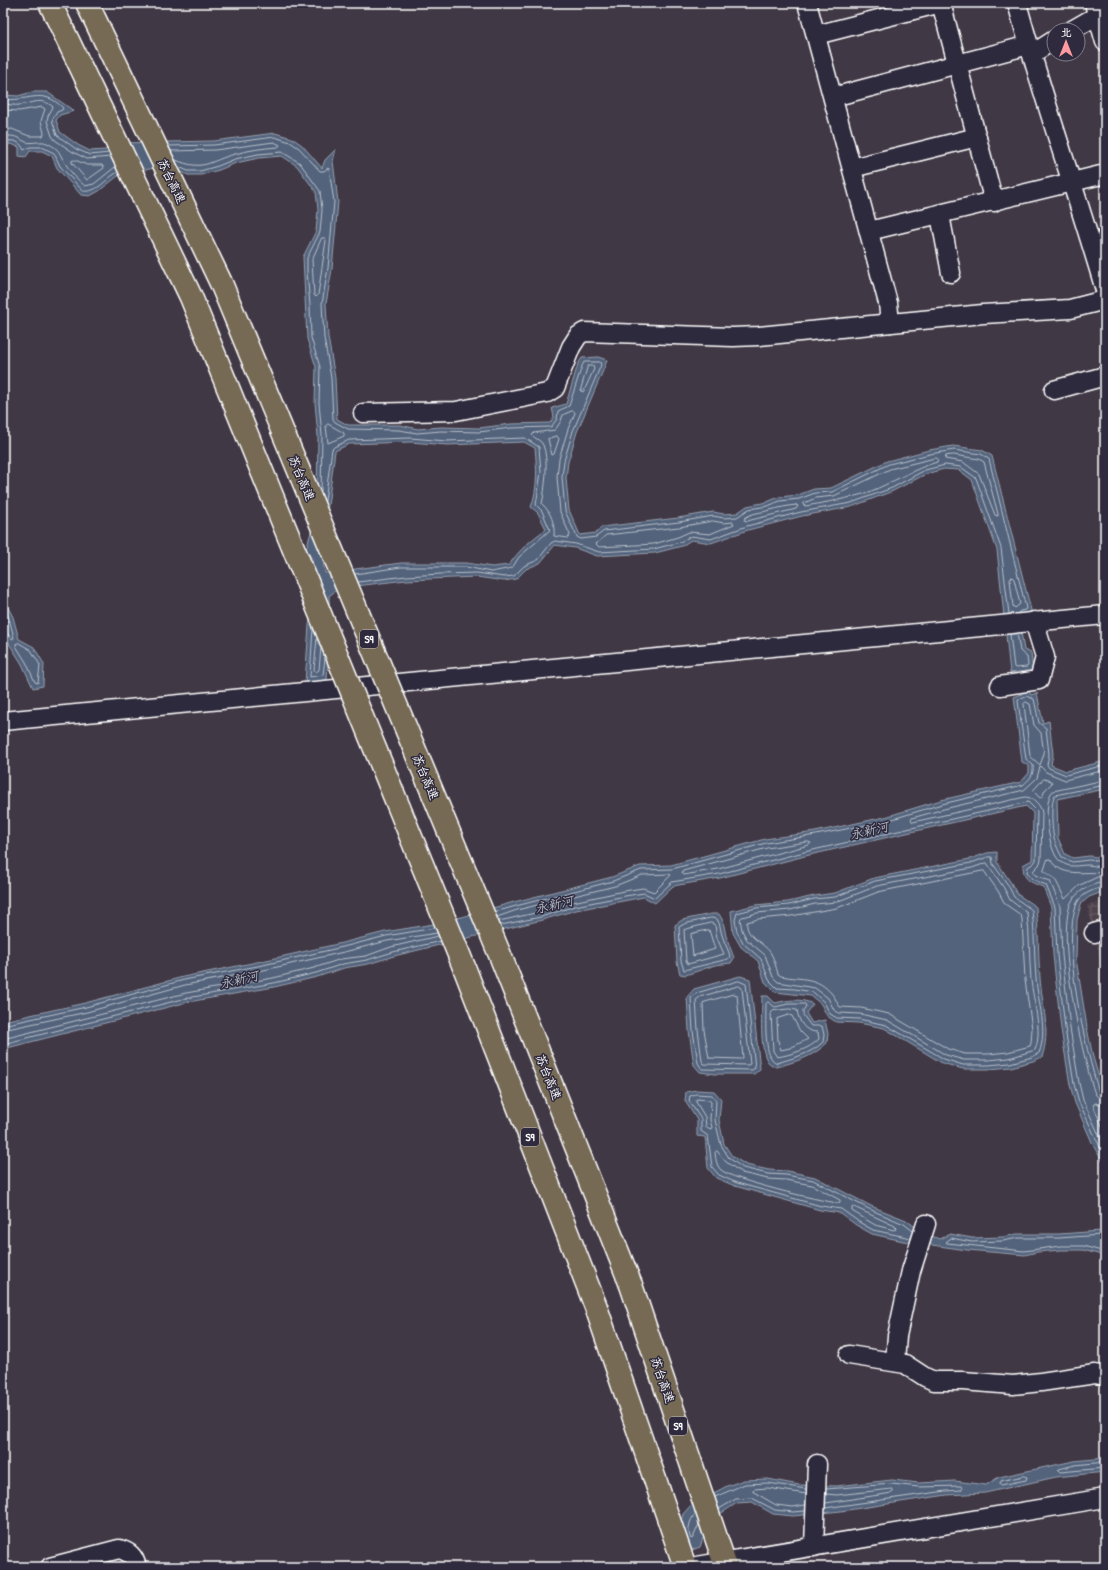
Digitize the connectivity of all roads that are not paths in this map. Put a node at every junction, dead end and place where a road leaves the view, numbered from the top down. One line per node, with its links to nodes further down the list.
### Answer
1 (50, 3): 41 (highway, S9, bridge)
2 (87, 3): 43 (highway, 苏台高速 / S9, bridge)
3 (807, 3): 8 (street)
4 (941, 3): 8 (street); 12 (street)
5 (1017, 3): 11 (street)
6 (1098, 7): 7 (street); 9 (street)
7 (1081, 22)
8 (816, 35): 13 (street)
9 (1105, 42)
10 (1046, 43): 11 (street)
11 (1030, 49): 12 (street); 17 (street)
12 (958, 64): 13 (street); 14 (street)
13 (832, 97): 15 (street)
14 (977, 137): 15 (street); 18 (street)
15 (852, 168): 20 (street)
16 (1105, 174): 17 (street)
17 (1072, 183): 18 (street); 22 (street)
18 (994, 202): 19 (street)
19 (940, 214): 20 (street); 21 (street)
20 (869, 231): 24 (street)
21 (951, 273)
22 (1105, 290)
23 (1105, 300): 24 (street)
24 (890, 323): 27 (street)
25 (1105, 376): 26 (street)
26 (1054, 390)
27 (363, 413)
28 (1105, 615): 29 (street)
29 (1034, 621): 30 (street); 31 (street)
30 (1006, 685)
31 (3, 721)
32 (926, 1224): 34 (street)
33 (849, 1355): 34 (street)
34 (895, 1362): 35 (street)
35 (1105, 1376)
36 (817, 1470): 38 (street)
37 (1105, 1498): 38 (street)
38 (814, 1547): 42 (street)
39 (50, 1567): 40 (street)
40 (137, 1567)
41 (685, 1567)
42 (691, 1567)
43 (726, 1567)

